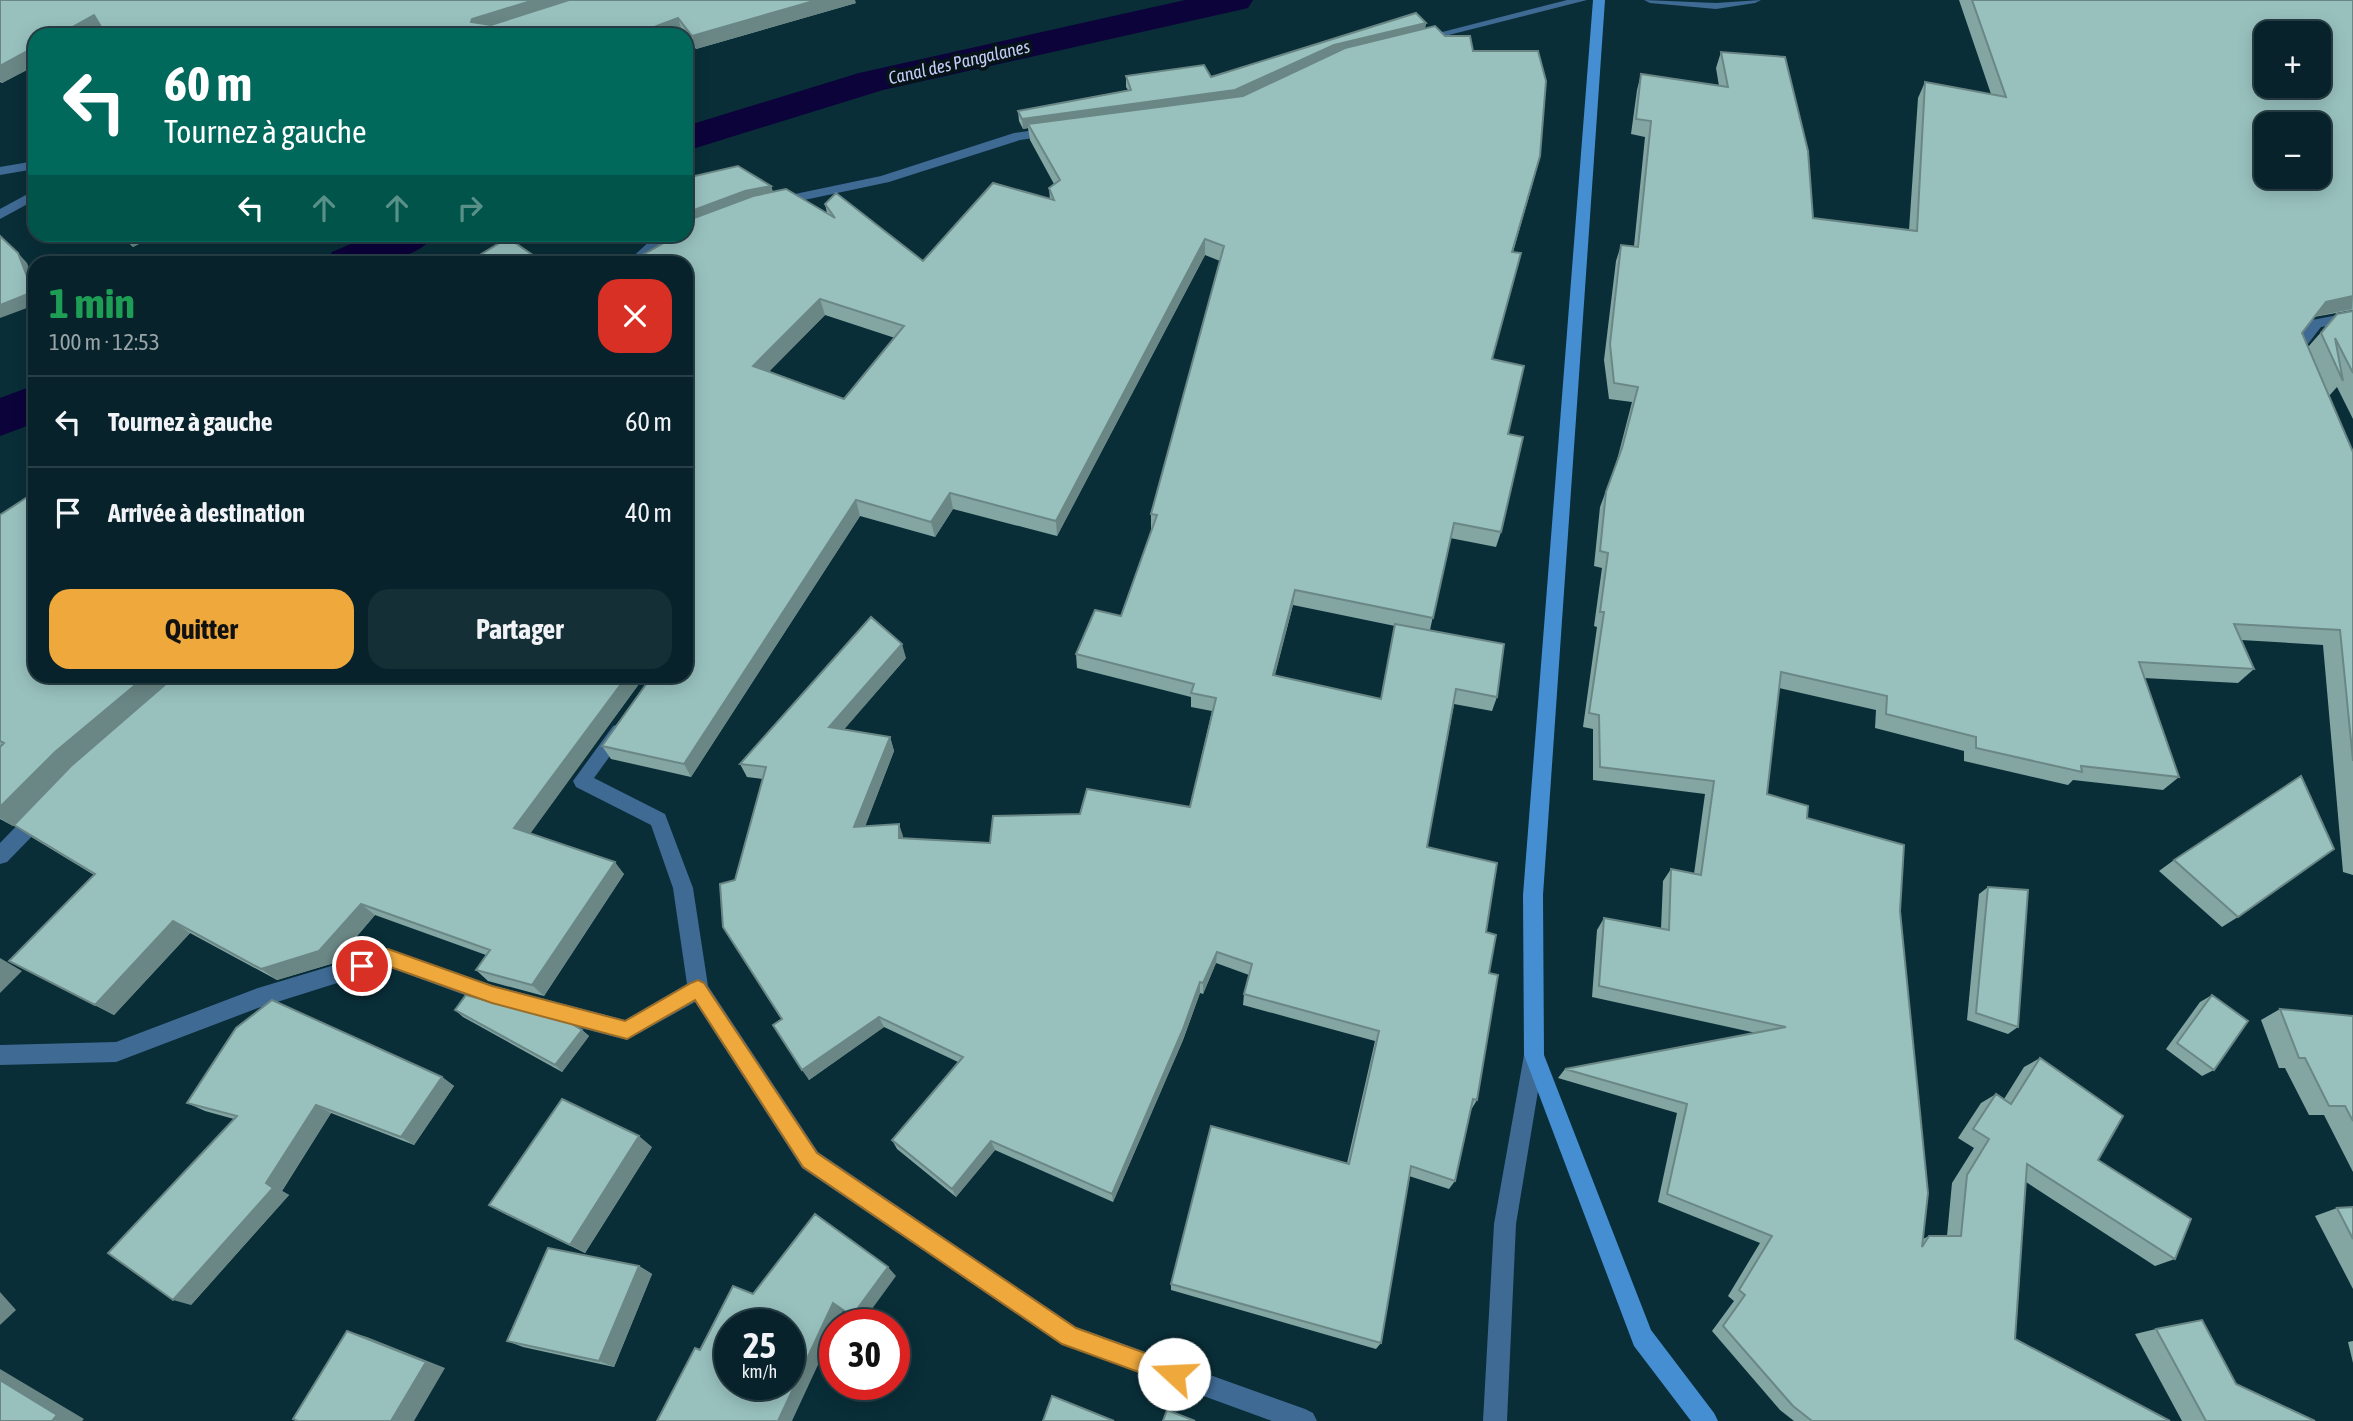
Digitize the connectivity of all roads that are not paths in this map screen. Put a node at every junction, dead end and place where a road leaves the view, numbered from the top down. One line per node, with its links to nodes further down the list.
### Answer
1 (1581, 0): 5 (street)
2 (1599, 0): 21 (main road)
3 (1650, 0): 4 (street)
4 (1755, 0)
5 (1403, 44)
6 (1059, 131): 10 (street)
7 (28, 165): 8 (street)
8 (0, 171)
9 (28, 198): 11 (street)
10 (766, 204)
11 (0, 215)
12 (659, 242): 13 (street)
13 (640, 256)
14 (2353, 317): 15 (street)
15 (2307, 372)
16 (629, 716): 19 (street)
17 (54, 800): 18 (street)
18 (0, 856)
19 (698, 989): 20 (street); 22 (street)
20 (0, 1055)
21 (1534, 1055): 23 (street); 24 (main road)
22 (1305, 1421)
23 (1495, 1421)
24 (1706, 1421)

